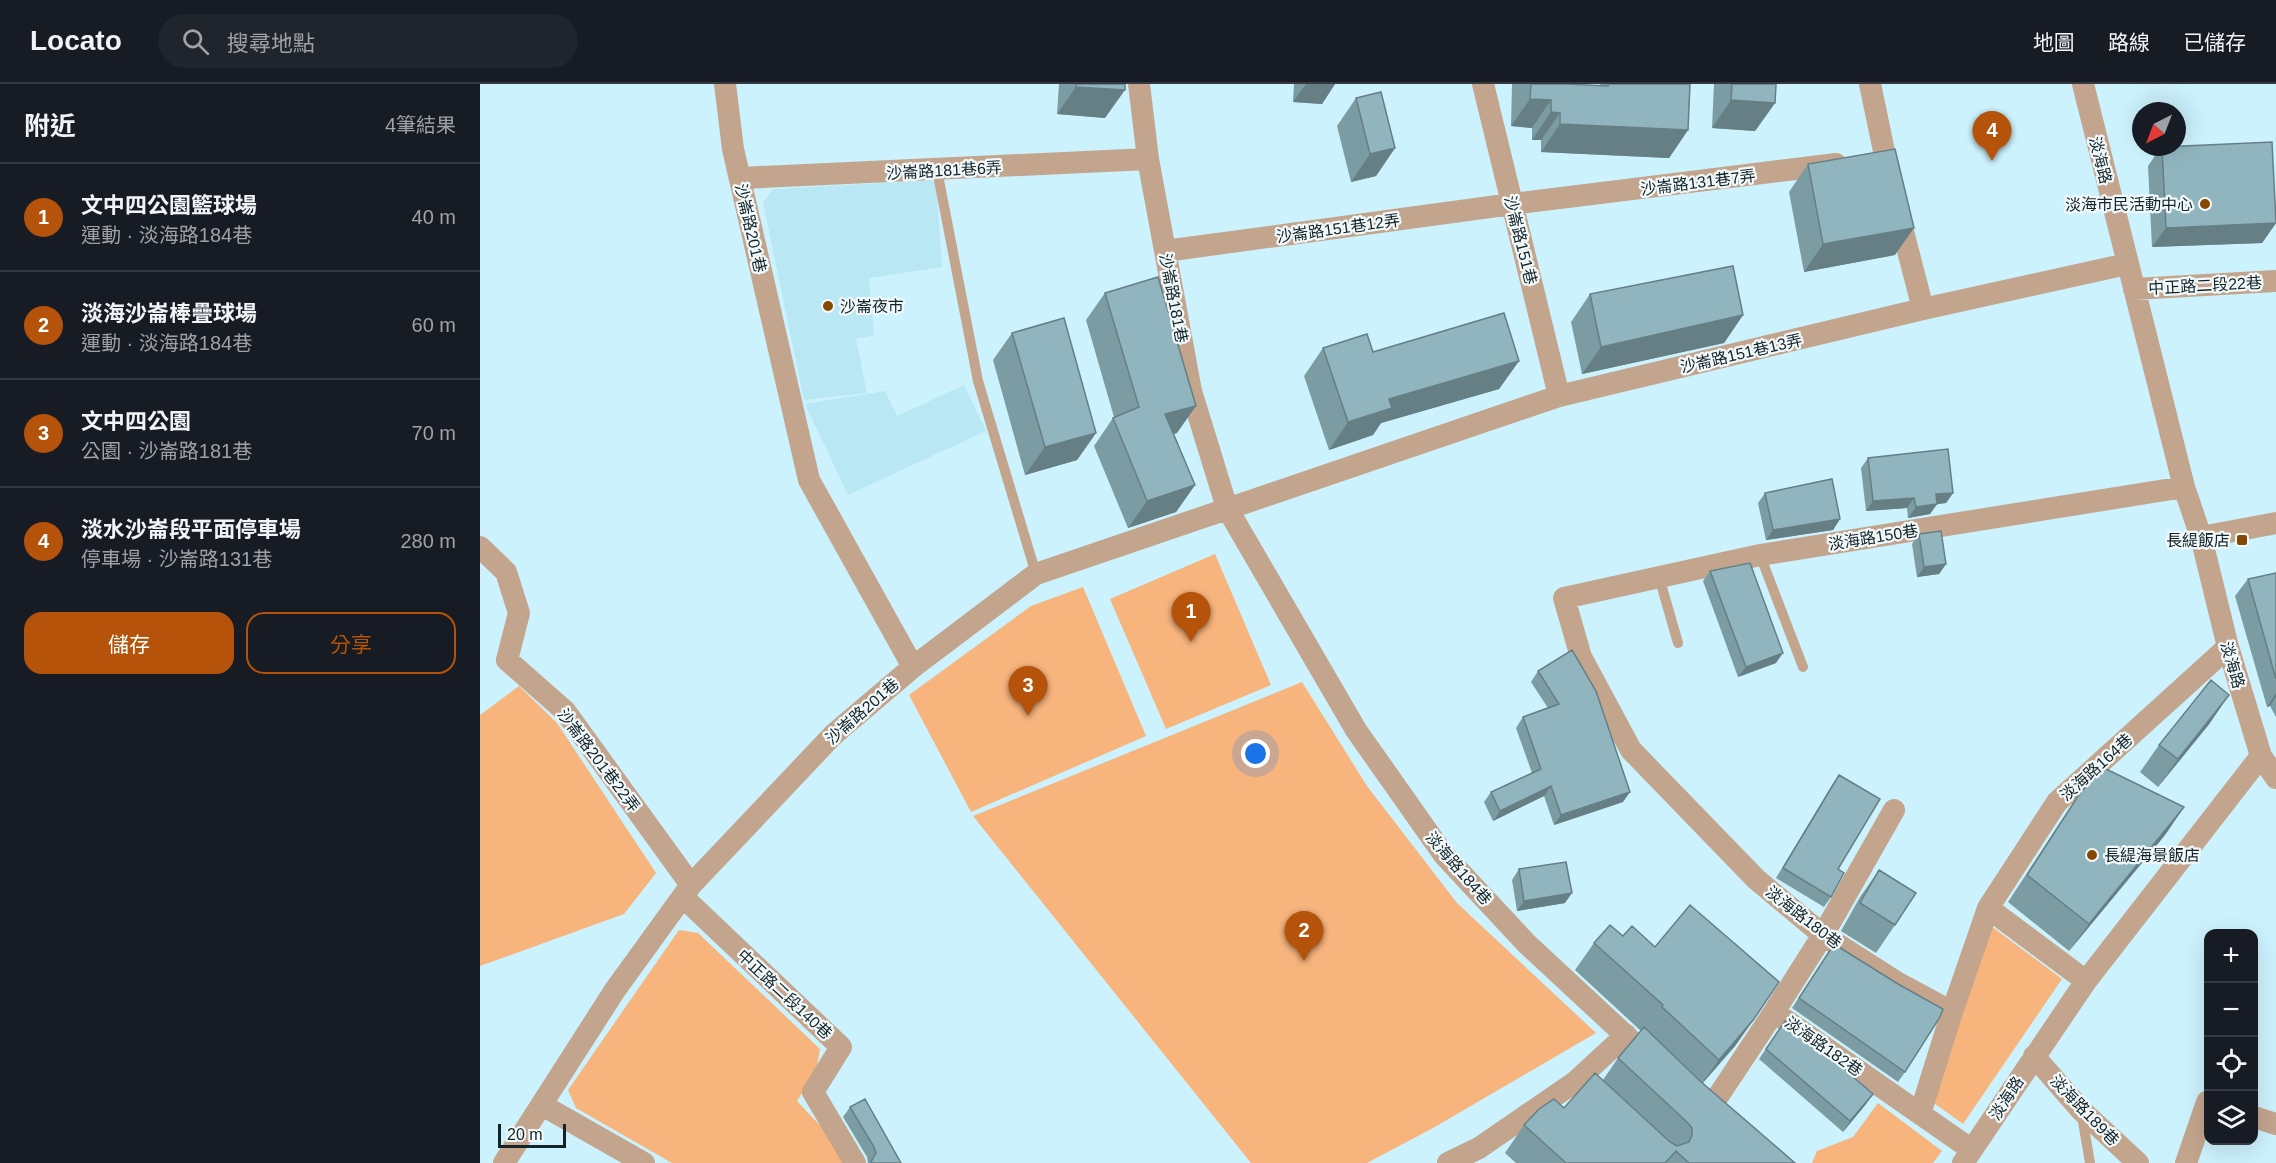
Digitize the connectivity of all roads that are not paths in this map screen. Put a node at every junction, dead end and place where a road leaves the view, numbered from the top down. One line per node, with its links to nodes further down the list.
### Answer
1 (725, 84): 9 (street, 沙崙路201巷)
2 (1139, 84): 7 (street, 沙崙路181巷)
3 (1483, 84): 10 (street, 沙崙路151巷)
4 (1870, 84): 6 (street)
5 (2083, 84): 12 (street, 淡海路)
6 (1885, 158): 10 (street, 沙崙路131巷7弄); 15 (street)
7 (1148, 159): 8 (street, 沙崙路181巷6弄); 11 (street, 沙崙路181巷)
8 (937, 170): 9 (street, 沙崙路181巷6弄); 23 (lane)
9 (740, 178): 28 (street, 沙崙路201巷)
10 (1512, 204): 11 (street, 沙崙路151巷12弄); 16 (street, 沙崙路151巷)
11 (1165, 251): 18 (street, 沙崙路181巷)
12 (2127, 264): 14 (street, 淡海路); 15 (street, 沙崙路151巷13弄)
13 (2276, 281): 14 (street, 中正路二段22巷)
14 (2134, 289): 17 (street, 淡海路)
15 (1923, 309): 16 (street, 沙崙路151巷13弄)
16 (1559, 396): 18 (street)
17 (2184, 487): 20 (street, 淡海路); 22 (street, 淡海路150巷)
18 (1227, 508): 23 (street); 39 (street, 淡海路184巷)
19 (2276, 523): 20 (street)
20 (2201, 537): 27 (street, 淡海路)
21 (480, 547): 33 (street, 沙崙路201巷22弄)
22 (1760, 555): 24 (street, 淡海路150巷); 29 (lane)
23 (1036, 574): 28 (street)
24 (1659, 577): 25 (street, 淡海路150巷); 26 (lane)
25 (1564, 598): 35 (street, 淡海路180巷)
26 (1678, 643)
27 (2228, 647): 30 (street, 淡海路); 34 (street, 淡海路164巷)
28 (912, 667): 33 (street, 沙崙路201巷)
29 (1803, 667)
30 (2261, 756): 31 (street); 36 (street, 淡海路)
31 (2276, 778)
32 (1894, 810): 35 (street)
33 (687, 891): 44 (street, 沙崙路201巷); 55 (street, 中正路二段140巷)
34 (1988, 908): 36 (street); 38 (street)
35 (1823, 935): 37 (street); 38 (street, 淡海路180巷)
36 (2085, 981): 40 (street, 淡海路)
37 (1770, 1008): 47 (street, 淡海路182巷); 50 (street, 淡海路182巷)
38 (1952, 1012): 47 (street)
39 (1626, 1035): 41 (street, 淡海路184巷); 42 (street)
40 (2034, 1056): 45 (street, 淡海路189巷); 52 (street, 淡海路)
41 (1666, 1074)
42 (1575, 1082): 43 (street); 51 (street)
43 (1592, 1097)
44 (542, 1106): 53 (street, 沙崙路201巷); 54 (street)
45 (2081, 1110): 57 (lane); 58 (street, 淡海路189巷)
46 (2204, 1111): 59 (street)
47 (1920, 1114): 52 (street, 淡海路182巷)
48 (2258, 1119): 49 (street)
49 (2276, 1124)
50 (1725, 1127)
51 (1487, 1155): 56 (street)
52 (1967, 1156)
53 (504, 1163)
54 (644, 1163)
55 (855, 1163)
56 (1448, 1163)
57 (2090, 1163)
58 (2138, 1163)
59 (2186, 1163)

